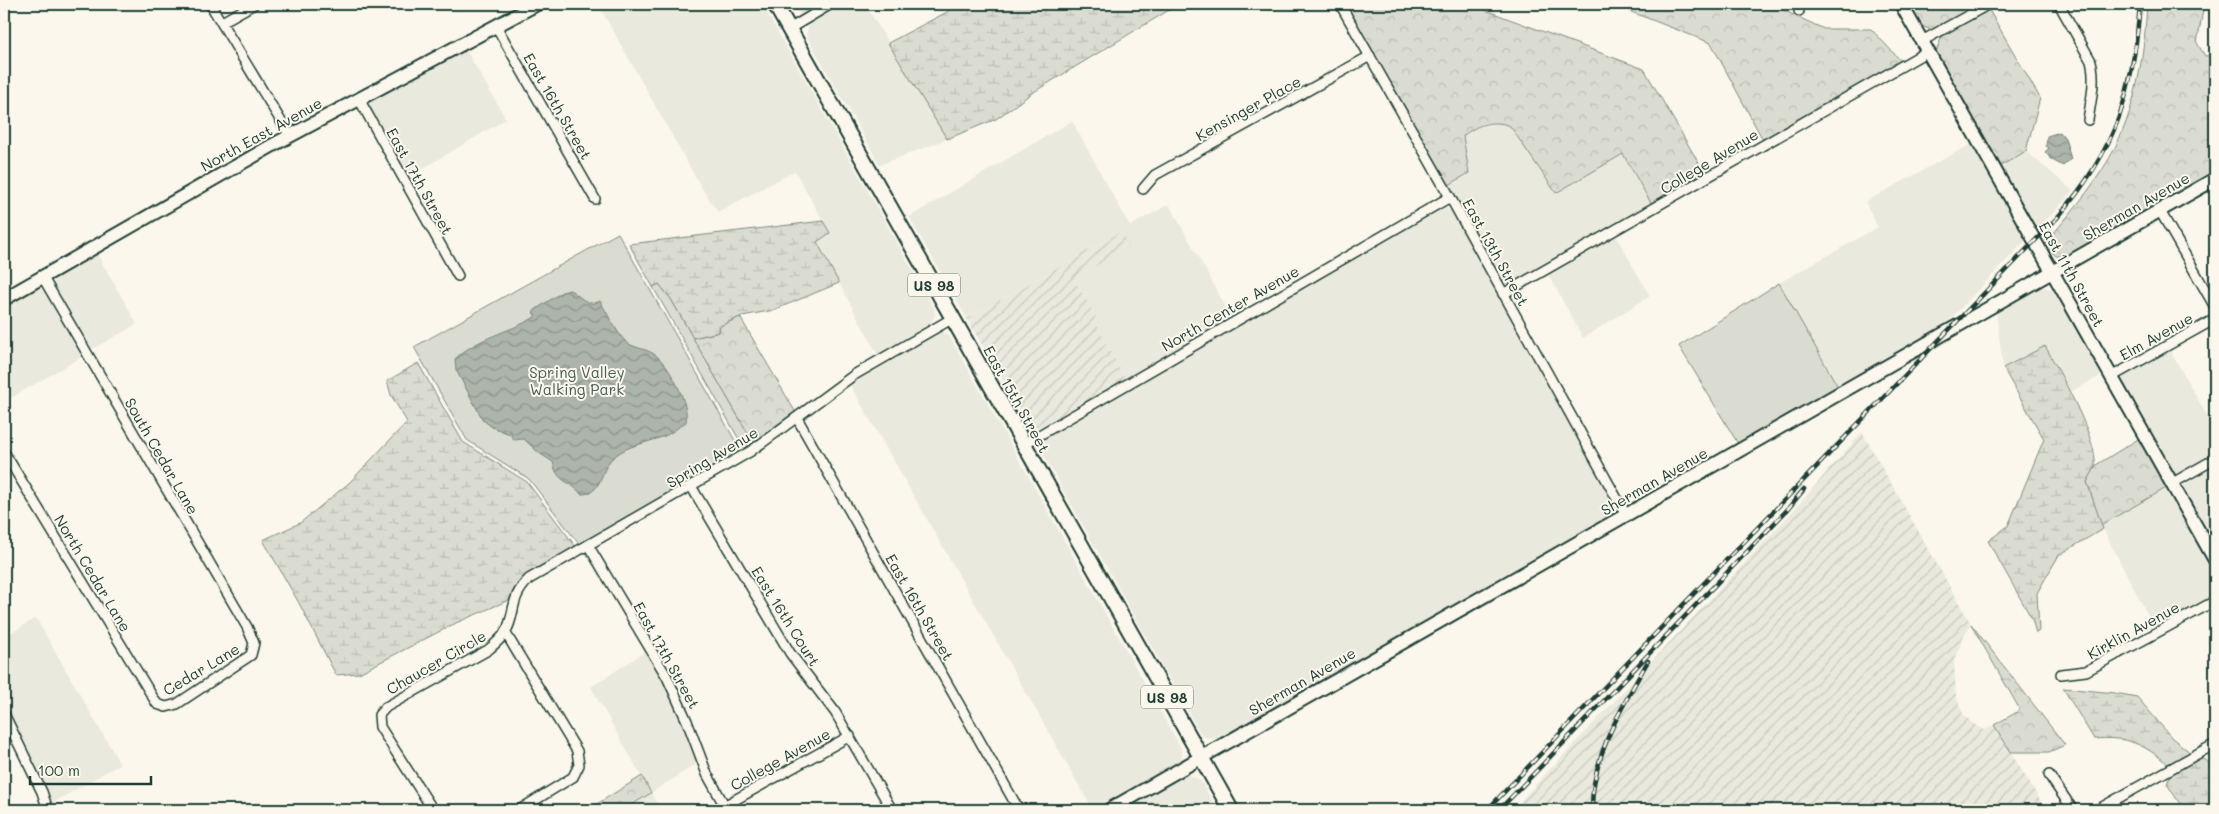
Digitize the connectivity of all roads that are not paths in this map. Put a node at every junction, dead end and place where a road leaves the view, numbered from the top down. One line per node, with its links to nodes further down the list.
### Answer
1 (210, 4): 10 (street)
2 (254, 4): 10 (street)
3 (538, 4): 11 (street, North East Avenue)
4 (775, 4): 12 (main road, East 15th Street / US 98)
5 (830, 4): 12 (street)
6 (1340, 4): 14 (street, East 13th Street)
7 (1901, 4): 13 (street, East 11th Street)
8 (1989, 4): 13 (street, College Avenue)
9 (2059, 4): 16 (street)
10 (222, 22): 17 (street)
11 (496, 26): 15 (street, North East Avenue); 21 (street, East 16th Street)
12 (789, 29): 29 (main road, East 15th Street / US 98)
13 (1925, 46): 23 (street, East 11th Street); 26 (street, College Avenue)
14 (1370, 56): 19 (street, Kensinger Place); 20 (street, East 13th Street)
15 (359, 99): 17 (street, North East Avenue); 25 (street, East 17th Street)
16 (2088, 120)
17 (290, 136): 24 (street, North East Avenue)
18 (2215, 179): 22 (street, Sherman Avenue)
19 (1142, 189)
20 (1450, 197): 26 (street, East 13th Street); 33 (street, North Center Avenue)
21 (596, 200)
22 (2160, 211): 23 (street, Sherman Avenue); 28 (street)
23 (2052, 272): 31 (street, East 11th Street); 38 (street, Sherman Avenue)
24 (42, 276): 27 (street, North East Avenue); 43 (street, South Cedar Lane)
25 (458, 276)
26 (1503, 294): 38 (street, East 13th Street)
27 (4, 299)
28 (2215, 307)
29 (953, 318): 32 (street, Spring Avenue); 33 (main road, East 15th Street / US 98)
30 (2215, 319): 31 (street, Elm Avenue)
31 (2111, 377): 36 (street, East 11th Street)
32 (797, 418): 37 (street, Spring Avenue); 56 (street, East 16th Street)
33 (1024, 444): 49 (main road, East 15th Street / US 98)
34 (4, 452): 45 (street, North Cedar Lane)
35 (2215, 459): 36 (street)
36 (2172, 484): 40 (street, East 11th Street)
37 (691, 486): 39 (street, Spring Avenue); 47 (street, East 16th Court)
38 (1626, 516): 49 (street, Sherman Avenue)
39 (588, 545): 42 (street, Spring Avenue); 51 (street, East 17th Street)
40 (2215, 560)
41 (2215, 601): 44 (street, Kirklin Avenue)
42 (505, 632): 53 (street, Chaucer Circle); 54 (street, Chaucer Circle)
43 (254, 650): 45 (street, Cedar Lane)
44 (2061, 674)
45 (160, 706)
46 (4, 714): 52 (street)
47 (850, 736): 51 (street, College Avenue); 55 (street, East 16th Court)
48 (2215, 744): 60 (street)
49 (1201, 758): 57 (street, Sherman Avenue); 58 (main road, East 15th Street / US 98)
50 (2049, 775): 59 (street)
51 (726, 808)
52 (48, 810)
53 (433, 810)
54 (519, 810)
55 (892, 810)
56 (1020, 810)
57 (1109, 810)
58 (1230, 810)
59 (2073, 810)
60 (2097, 810)

